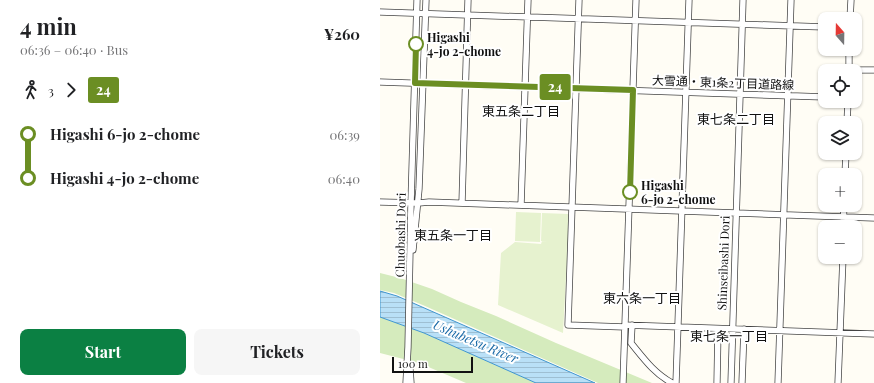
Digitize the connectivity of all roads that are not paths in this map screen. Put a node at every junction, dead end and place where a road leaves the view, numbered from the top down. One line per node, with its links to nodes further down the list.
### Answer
1 (418, 0): 13 (street, Chuobashi Dori)
2 (426, 0): 14 (street, Chuobashi Dori)
3 (468, 0): 15 (street)
4 (528, 0): 16 (street)
5 (579, 0): 17 (street)
6 (636, 0): 18 (street)
7 (689, 0): 19 (street)
8 (743, 0): 20 (street, Shinseibashi Dori)
9 (791, 0): 21 (street)
10 (851, 0): 12 (street)
11 (380, 12): 13 (street)
12 (850, 12)
13 (417, 13): 14 (street); 26 (street, Chuobashi Dori)
14 (425, 14): 15 (street); 27 (street, Chuobashi Dori)
15 (467, 15): 16 (street); 28 (street)
16 (527, 17): 17 (street); 29 (street)
17 (579, 18): 18 (street); 30 (street)
18 (635, 21): 19 (street); 31 (street)
19 (688, 22): 20 (street); 32 (street)
20 (742, 24): 21 (street); 33 (street, Shinseibashi Dori)
21 (791, 25): 22 (street); 34 (street)
22 (818, 26)
23 (862, 70): 24 (street)
24 (874, 70)
25 (380, 82): 26 (street, 大雪通・東1条2丁目道路線)
26 (415, 83): 27 (street, 大雪通・東1条2丁目道路線); 37 (street, Chuobashi Dori)
27 (423, 83): 28 (street, 大雪通・東1条2丁目道路線); 38 (street, Chuobashi Dori)
28 (465, 84): 29 (street, 大雪通・東1条2丁目道路線); 39 (street)
29 (525, 86): 30 (street, 大雪通・東1条2丁目道路線); 40 (street)
30 (577, 88): 31 (street, 大雪通・東1条2丁目道路線); 41 (street)
31 (633, 90): 32 (street, 大雪通・東1条2丁目道路線); 42 (street)
32 (686, 92): 33 (street, 大雪通・東1条2丁目道路線); 43 (street)
33 (740, 93): 34 (street, 大雪通・東1条2丁目道路線); 45 (street, Shinseibashi Dori)
34 (788, 96): 35 (street, 大雪通・東1条2丁目道路線); 46 (street)
35 (818, 97)
36 (380, 202): 37 (street)
37 (411, 203): 38 (street); 50 (street, Chuobashi Dori)
38 (419, 203): 39 (street); 50 (street, Chuobashi Dori)
39 (462, 203): 40 (street)
40 (521, 205): 41 (street)
41 (573, 207): 42 (street); 52 (street)
42 (629, 209): 43 (street); 52 (street)
43 (682, 212): 45 (street); 53 (street)
44 (844, 212): 47 (street)
45 (736, 214): 46 (street); 55 (street, Shinseibashi Dori)
46 (784, 215): 47 (street); 57 (street)
47 (844, 217): 48 (street)
48 (874, 218)
49 (842, 264): 58 (street)
50 (410, 284): 60 (street)
51 (632, 325): 52 (street); 53 (street); 64 (street)
52 (625, 326): 63 (street)
53 (678, 327): 54 (street); 65 (street)
54 (718, 329): 55 (street); 66 (street)
55 (732, 329): 56 (street); 67 (street, Shinseibashi Dori)
56 (744, 329): 57 (street); 68 (street)
57 (781, 331): 58 (street); 69 (street)
58 (840, 333): 59 (street); 70 (street)
59 (874, 334)
60 (408, 347): 61 (street); 62 (street)
61 (406, 383)
62 (411, 383)
63 (623, 383)
64 (672, 383)
65 (676, 383)
66 (717, 383)
67 (731, 383)
68 (742, 383)
69 (778, 383)
70 (838, 383)

